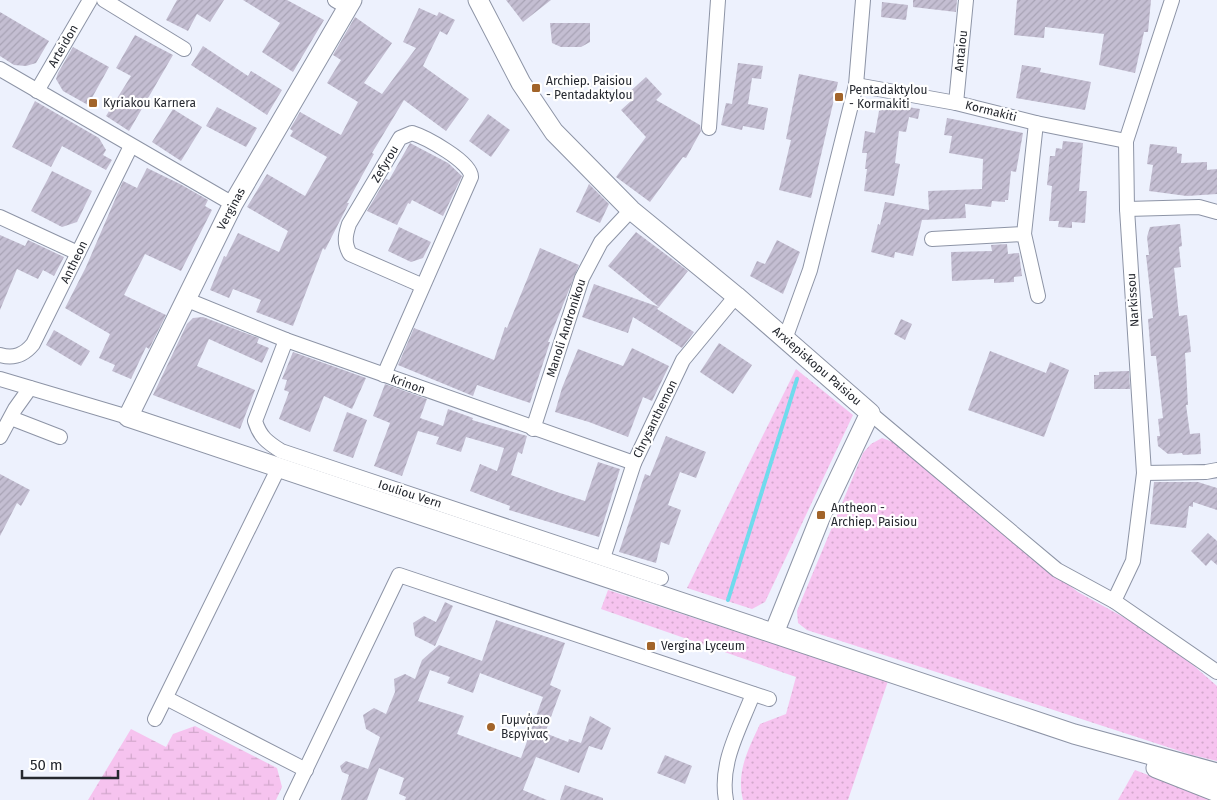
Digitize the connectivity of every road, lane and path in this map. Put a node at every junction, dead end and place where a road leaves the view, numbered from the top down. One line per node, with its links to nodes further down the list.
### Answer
1 (90, 0): 12 (street, Arteidon)
2 (104, 0): 9 (street)
3 (478, 0): 20 (street, Arxiepiskopu Paisiou)
4 (718, 0): 15 (street)
5 (863, 0): 11 (street)
6 (966, 0): 13 (street, Antaiou)
7 (1172, 0): 16 (street, Narkissou)
8 (345, 2): 18 (street, Verginas)
9 (184, 49)
10 (0, 69): 12 (street)
11 (856, 86): 13 (street, Kormakiti); 30 (street)
12 (37, 91): 17 (street)
13 (956, 102): 14 (street, Kormakiti)
14 (1036, 123): 16 (street, Kormakiti); 23 (street)
15 (710, 128)
16 (1126, 141): 19 (street, Narkissou)
17 (131, 146): 18 (street); 25 (street, Antheon)
18 (233, 204): 29 (street, Verginas)
19 (1127, 209): 21 (street); 45 (street, Narkissou)
20 (631, 210): 27 (street, Arxiepiskopu Paisiou); 39 (street, Manoli Andronikou)
21 (1217, 212)
22 (0, 217): 25 (street)
23 (1024, 234): 24 (street); 28 (street)
24 (932, 239)
25 (78, 253): 32 (street, Antheon)
26 (421, 286): 26 (street, Zefyrou); 33 (street, Zefyrou)
27 (736, 296): 30 (street, Arxiepiskopu Paisiou); 42 (street, Chrysanthemon)
28 (1038, 296)
29 (185, 299): 31 (street, Krinon); 37 (street, Verginas)
30 (785, 339): 36 (street, Arxiepiskopu Paisiou)
31 (286, 340): 33 (street, Krinon); 46 (street, Iouliou Vern)
32 (0, 355)
33 (384, 375): 39 (street, Krinon)
34 (0, 379): 35 (street)
35 (30, 388): 37 (street); 38 (street)
36 (870, 413): 48 (street, Arxiepiskopu Paisiou); 49 (street)
37 (128, 417): 43 (street)
38 (11, 418): 40 (street); 41 (street)
39 (533, 429): 42 (street, Krinon)
40 (0, 437)
41 (60, 438)
42 (634, 463): 46 (street, Chrysanthemon)
43 (278, 469): 49 (street); 52 (street)
44 (1217, 470): 45 (street)
45 (1144, 473): 48 (street, Narkissou)
46 (603, 558): 47 (street, Iouliou Vern)
47 (661, 578)
48 (1114, 601): 50 (street, Arxiepiskopu Paisiou)
49 (774, 633): 55 (street)
50 (1217, 672)
51 (753, 694): 53 (street); 56 (street); 60 (street)
52 (166, 698): 54 (street); 56 (street)
53 (769, 699)
54 (155, 719)
55 (1074, 734): 57 (street); 58 (street)
56 (306, 770): 59 (street)
57 (1217, 773)
58 (1217, 792)
59 (291, 800)
60 (726, 800)

